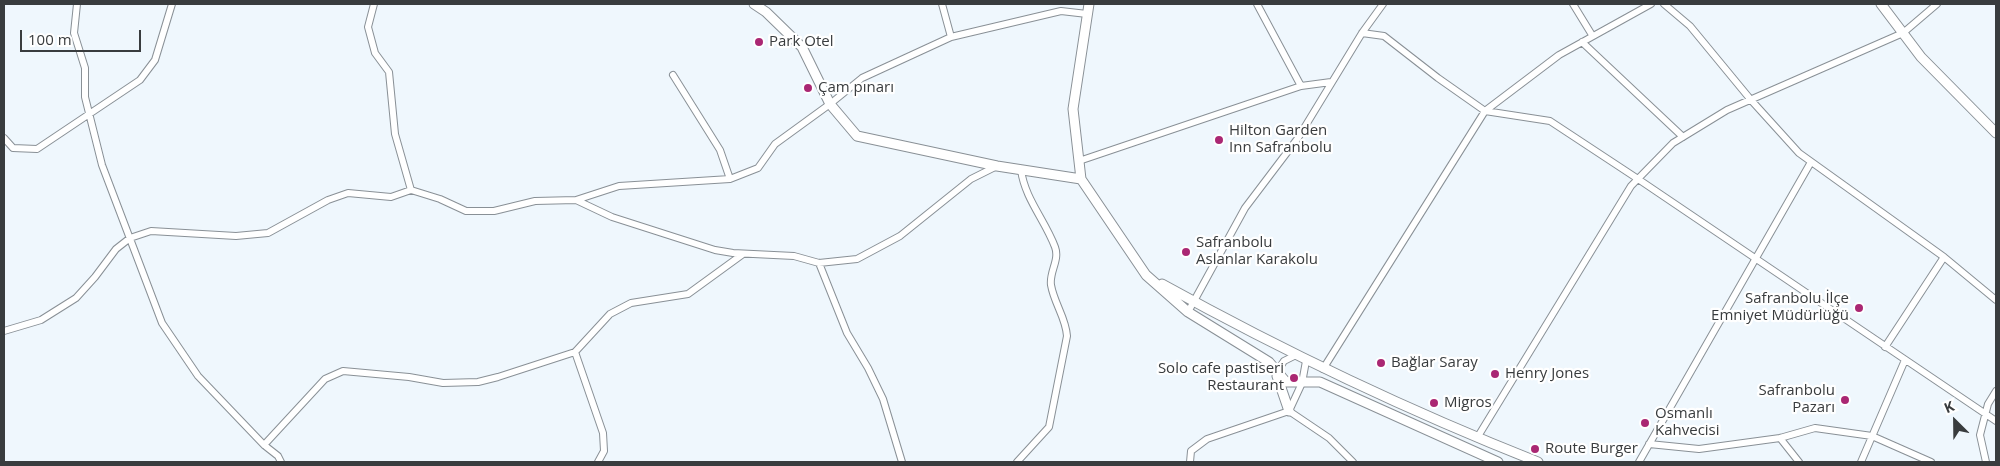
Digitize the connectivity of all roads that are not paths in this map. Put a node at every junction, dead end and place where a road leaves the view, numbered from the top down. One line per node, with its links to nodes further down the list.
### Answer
1 (77, 4): 26 (street)
2 (172, 4): 26 (street)
3 (374, 4): 37 (street)
4 (754, 4): 24 (street)
5 (942, 4): 18 (street)
6 (1089, 4): 14 (street)
7 (1257, 4): 22 (street)
8 (1383, 4): 15 (street)
9 (1573, 4): 17 (street)
10 (1651, 4): 17 (street)
11 (1664, 4): 23 (street)
12 (1881, 4): 16 (street)
13 (1937, 4): 16 (street)
14 (1088, 14): 18 (street); 30 (street)
15 (1362, 32): 21 (street); 25 (street)
16 (1903, 34): 23 (street); 27 (street)
17 (1592, 35): 19 (street)
18 (951, 37): 24 (street)
19 (1582, 42): 25 (street); 28 (street)
20 (673, 75): 35 (street)
21 (1331, 82): 22 (street); 46 (street)
22 (1300, 86): 30 (street)
23 (1751, 100): 28 (street); 31 (street)
24 (830, 104): 32 (street); 35 (street)
25 (1485, 111): 34 (street); 54 (street)
26 (89, 113): 29 (street); 39 (street)
27 (1996, 133)
28 (1683, 137): 34 (street)
29 (4, 138)
30 (1079, 161): 36 (street)
31 (1812, 162): 41 (street); 42 (street)
32 (997, 166): 33 (street); 43 (street)
33 (1021, 170): 36 (street); 70 (street)
34 (1638, 178): 42 (street); 62 (street)
35 (730, 179): 38 (street)
36 (1081, 179): 44 (street)
37 (411, 190): 38 (street); 39 (street)
38 (576, 200): 40 (street)
39 (130, 238): 48 (street); 65 (street)
40 (743, 253): 43 (street); 50 (street)
41 (1944, 257): 45 (street); 49 (street)
42 (1756, 260): 49 (street); 64 (street)
43 (819, 263): 69 (street)
44 (1146, 275): 46 (street); 47 (street)
45 (1996, 300)
46 (1193, 301): 47 (street); 51 (street)
47 (1188, 312): 55 (street)
48 (4, 331)
49 (1885, 346): 52 (street)
50 (574, 352): 65 (street); 68 (street)
51 (1296, 355): 53 (street); 55 (street)
52 (1905, 360): 59 (street); 61 (street)
53 (1306, 361): 54 (street); 56 (street)
54 (1323, 369): 62 (street)
55 (1276, 373): 56 (street); 58 (street)
56 (1302, 383): 58 (street); 73 (street)
57 (1996, 391): 59 (street)
58 (1289, 411): 71 (street); 72 (street)
59 (1986, 414): 60 (street); 79 (street)
60 (1996, 421)
61 (1872, 436): 63 (street); 66 (street); 77 (street)
62 (1477, 438): 74 (street)
63 (1780, 438): 64 (street); 76 (street)
64 (1649, 444): 75 (street)
65 (264, 445): 67 (street)
66 (1918, 460): 78 (street)
67 (281, 462)
68 (598, 462)
69 (902, 462)
70 (1017, 462)
71 (1190, 462)
72 (1352, 462)
73 (1498, 462)
74 (1538, 462)
75 (1639, 462)
76 (1799, 462)
77 (1861, 462)
78 (1931, 462)
79 (1986, 462)

